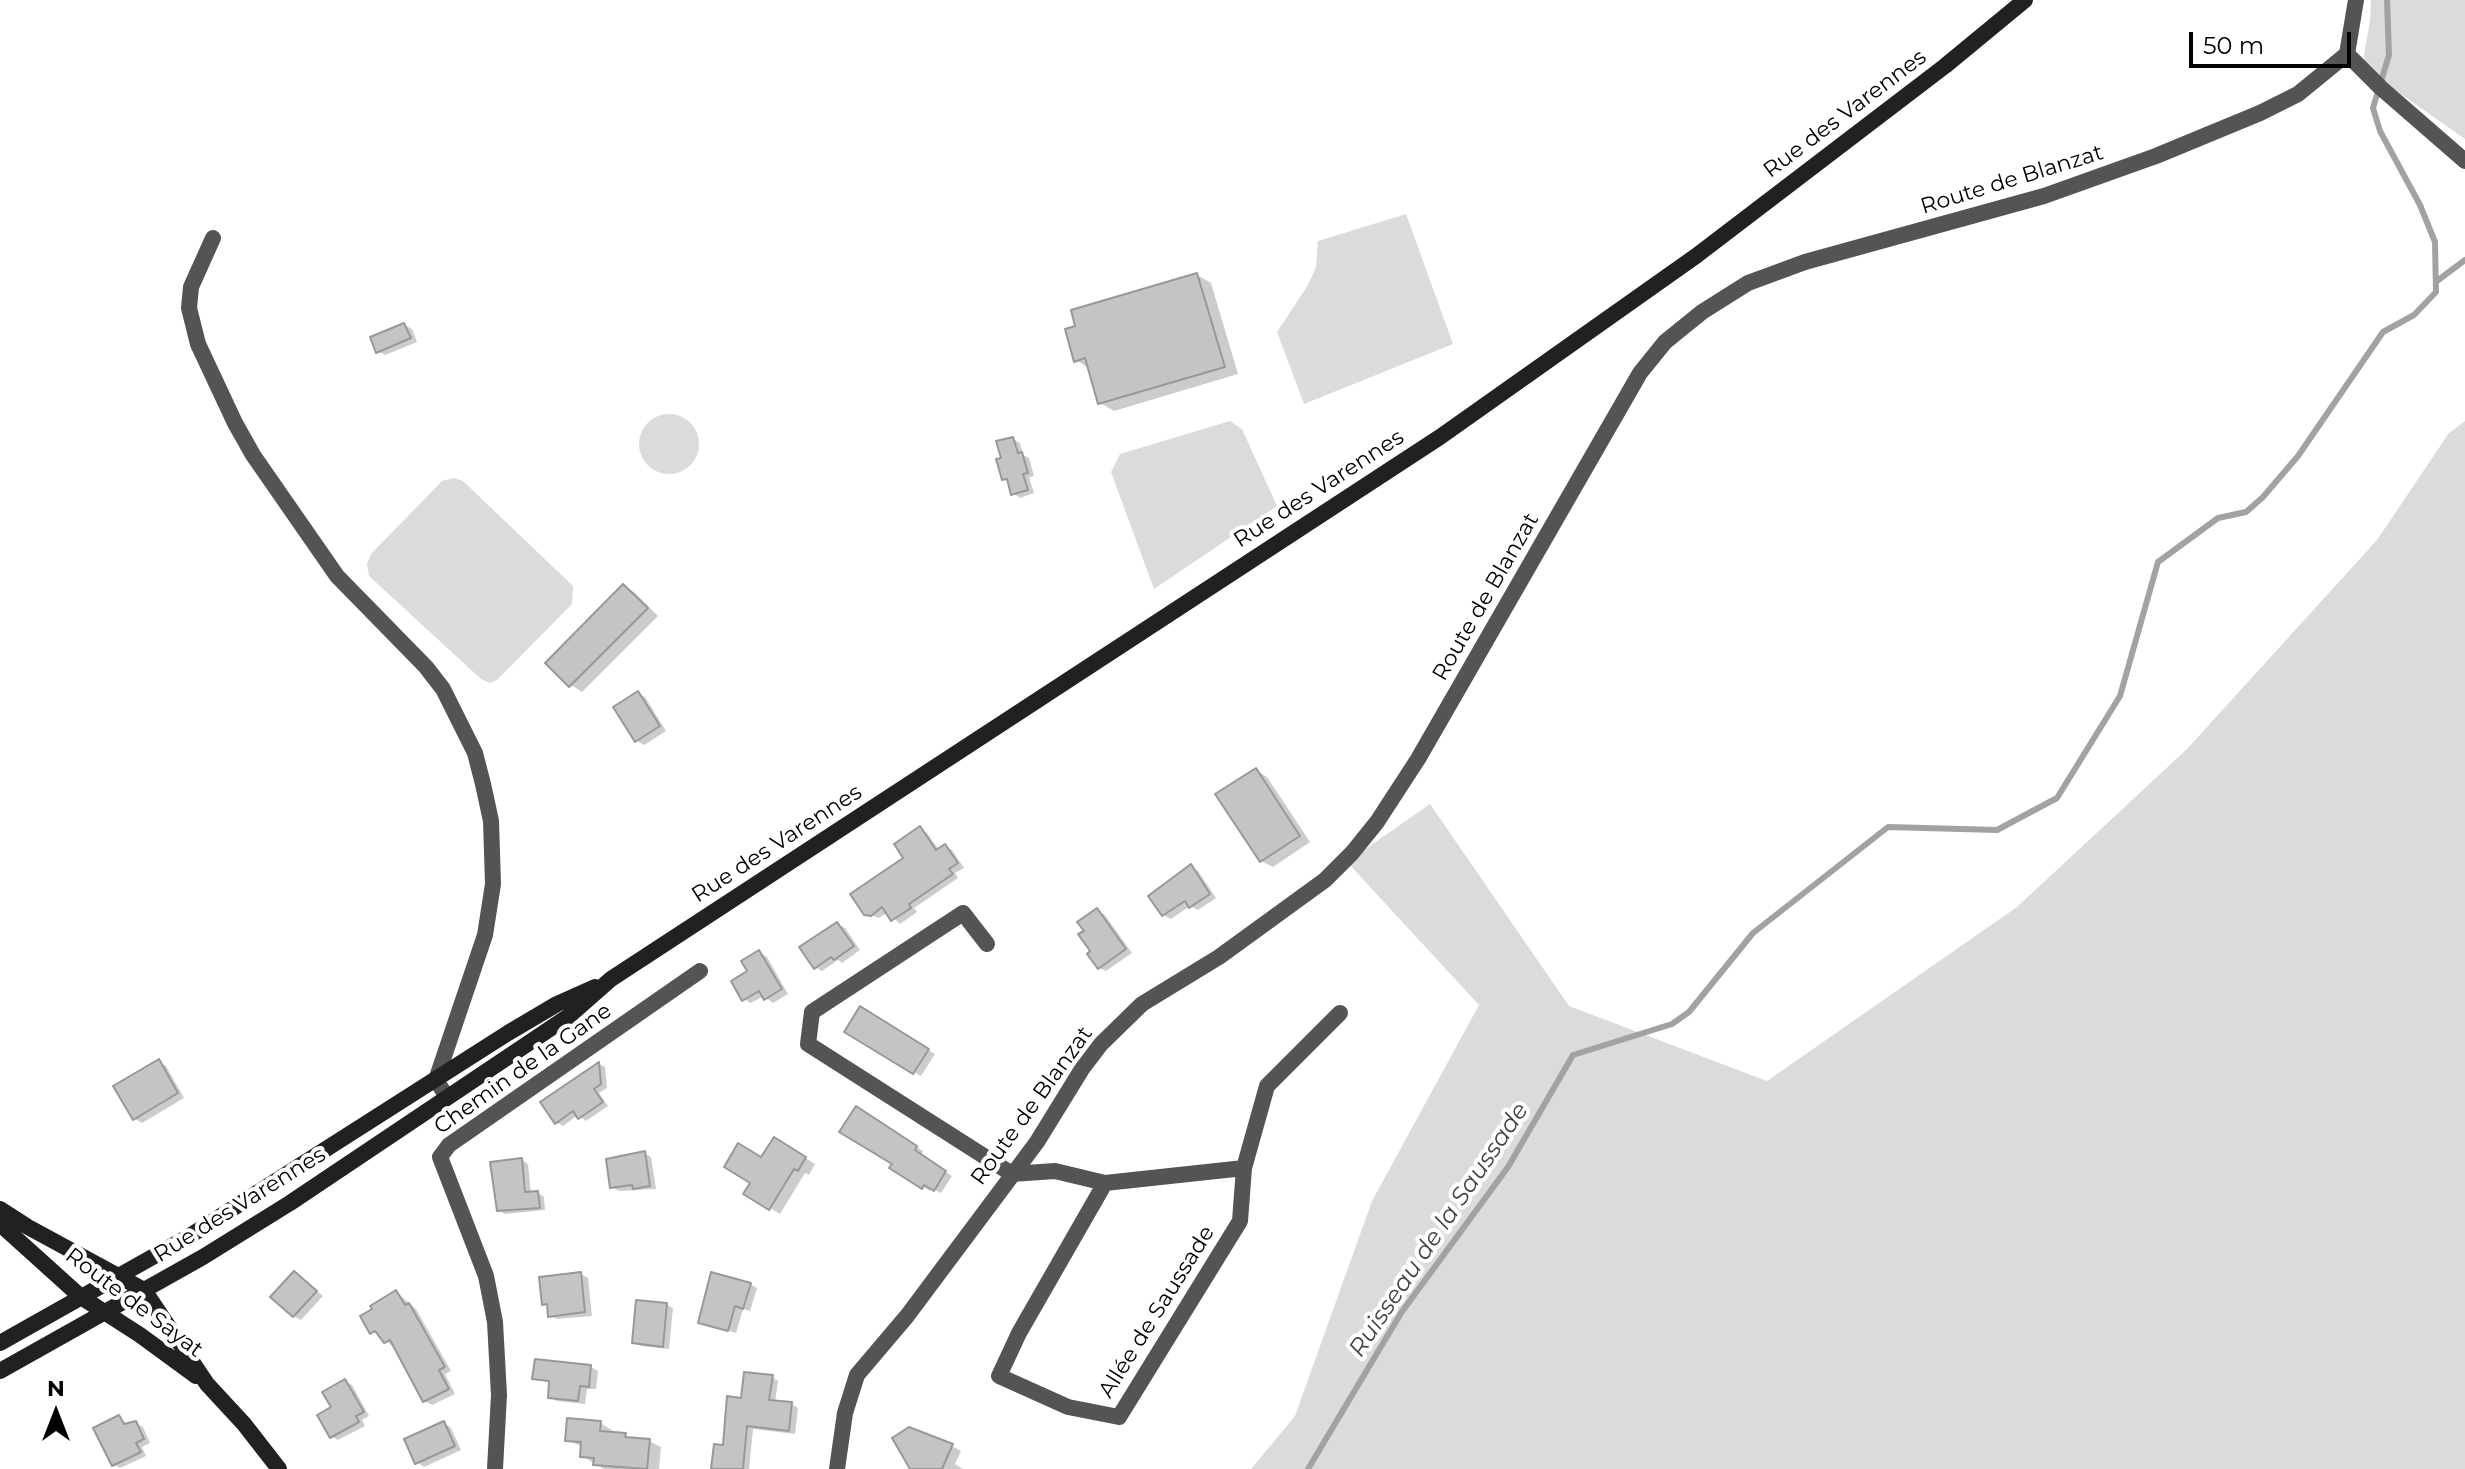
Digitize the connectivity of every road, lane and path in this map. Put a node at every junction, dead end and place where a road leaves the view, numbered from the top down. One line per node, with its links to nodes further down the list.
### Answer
1 (2025, 0): 8 (main road, Rue des Varennes)
2 (2356, 0): 3 (street)
3 (2347, 54): 4 (street); 13 (street, Route de Blanzat)
4 (2465, 161)
5 (213, 238): 10 (street, Chemin de la Gane)
6 (987, 944): 13 (street)
7 (700, 971): 25 (street, Chemin de la Gane)
8 (611, 979): 10 (main road, Rue des Varennes); 11 (main road, Rue des Varennes)
9 (1340, 1013): 12 (street)
10 (436, 1080): 11 (street, Chemin de la Gane); 17 (main road, Rue des Varennes)
11 (447, 1097): 18 (main road, Rue des Varennes)
12 (1244, 1168): 14 (street); 14 (street, Allée de Saussade)
13 (1012, 1174): 14 (street); 26 (street, Route de Blanzat)
14 (1105, 1183)
15 (0, 1209): 17 (main road, Route de Sayat)
16 (0, 1224): 19 (main road, Route de Sayat)
17 (118, 1275): 18 (main road, Route de Sayat); 19 (main road, Rue des Varennes)
18 (144, 1290): 20 (main road, Rue des Varennes); 23 (main road, Route de Sayat)
19 (81, 1297): 20 (main road, Route de Sayat); 21 (main road, Rue des Varennes)
20 (106, 1313): 22 (main road, Rue des Varennes); 23 (main road, Route de Sayat)
21 (0, 1343)
22 (0, 1371)
23 (207, 1384): 24 (main road, Route de Sayat)
24 (279, 1469)
25 (495, 1469)
26 (837, 1469)

